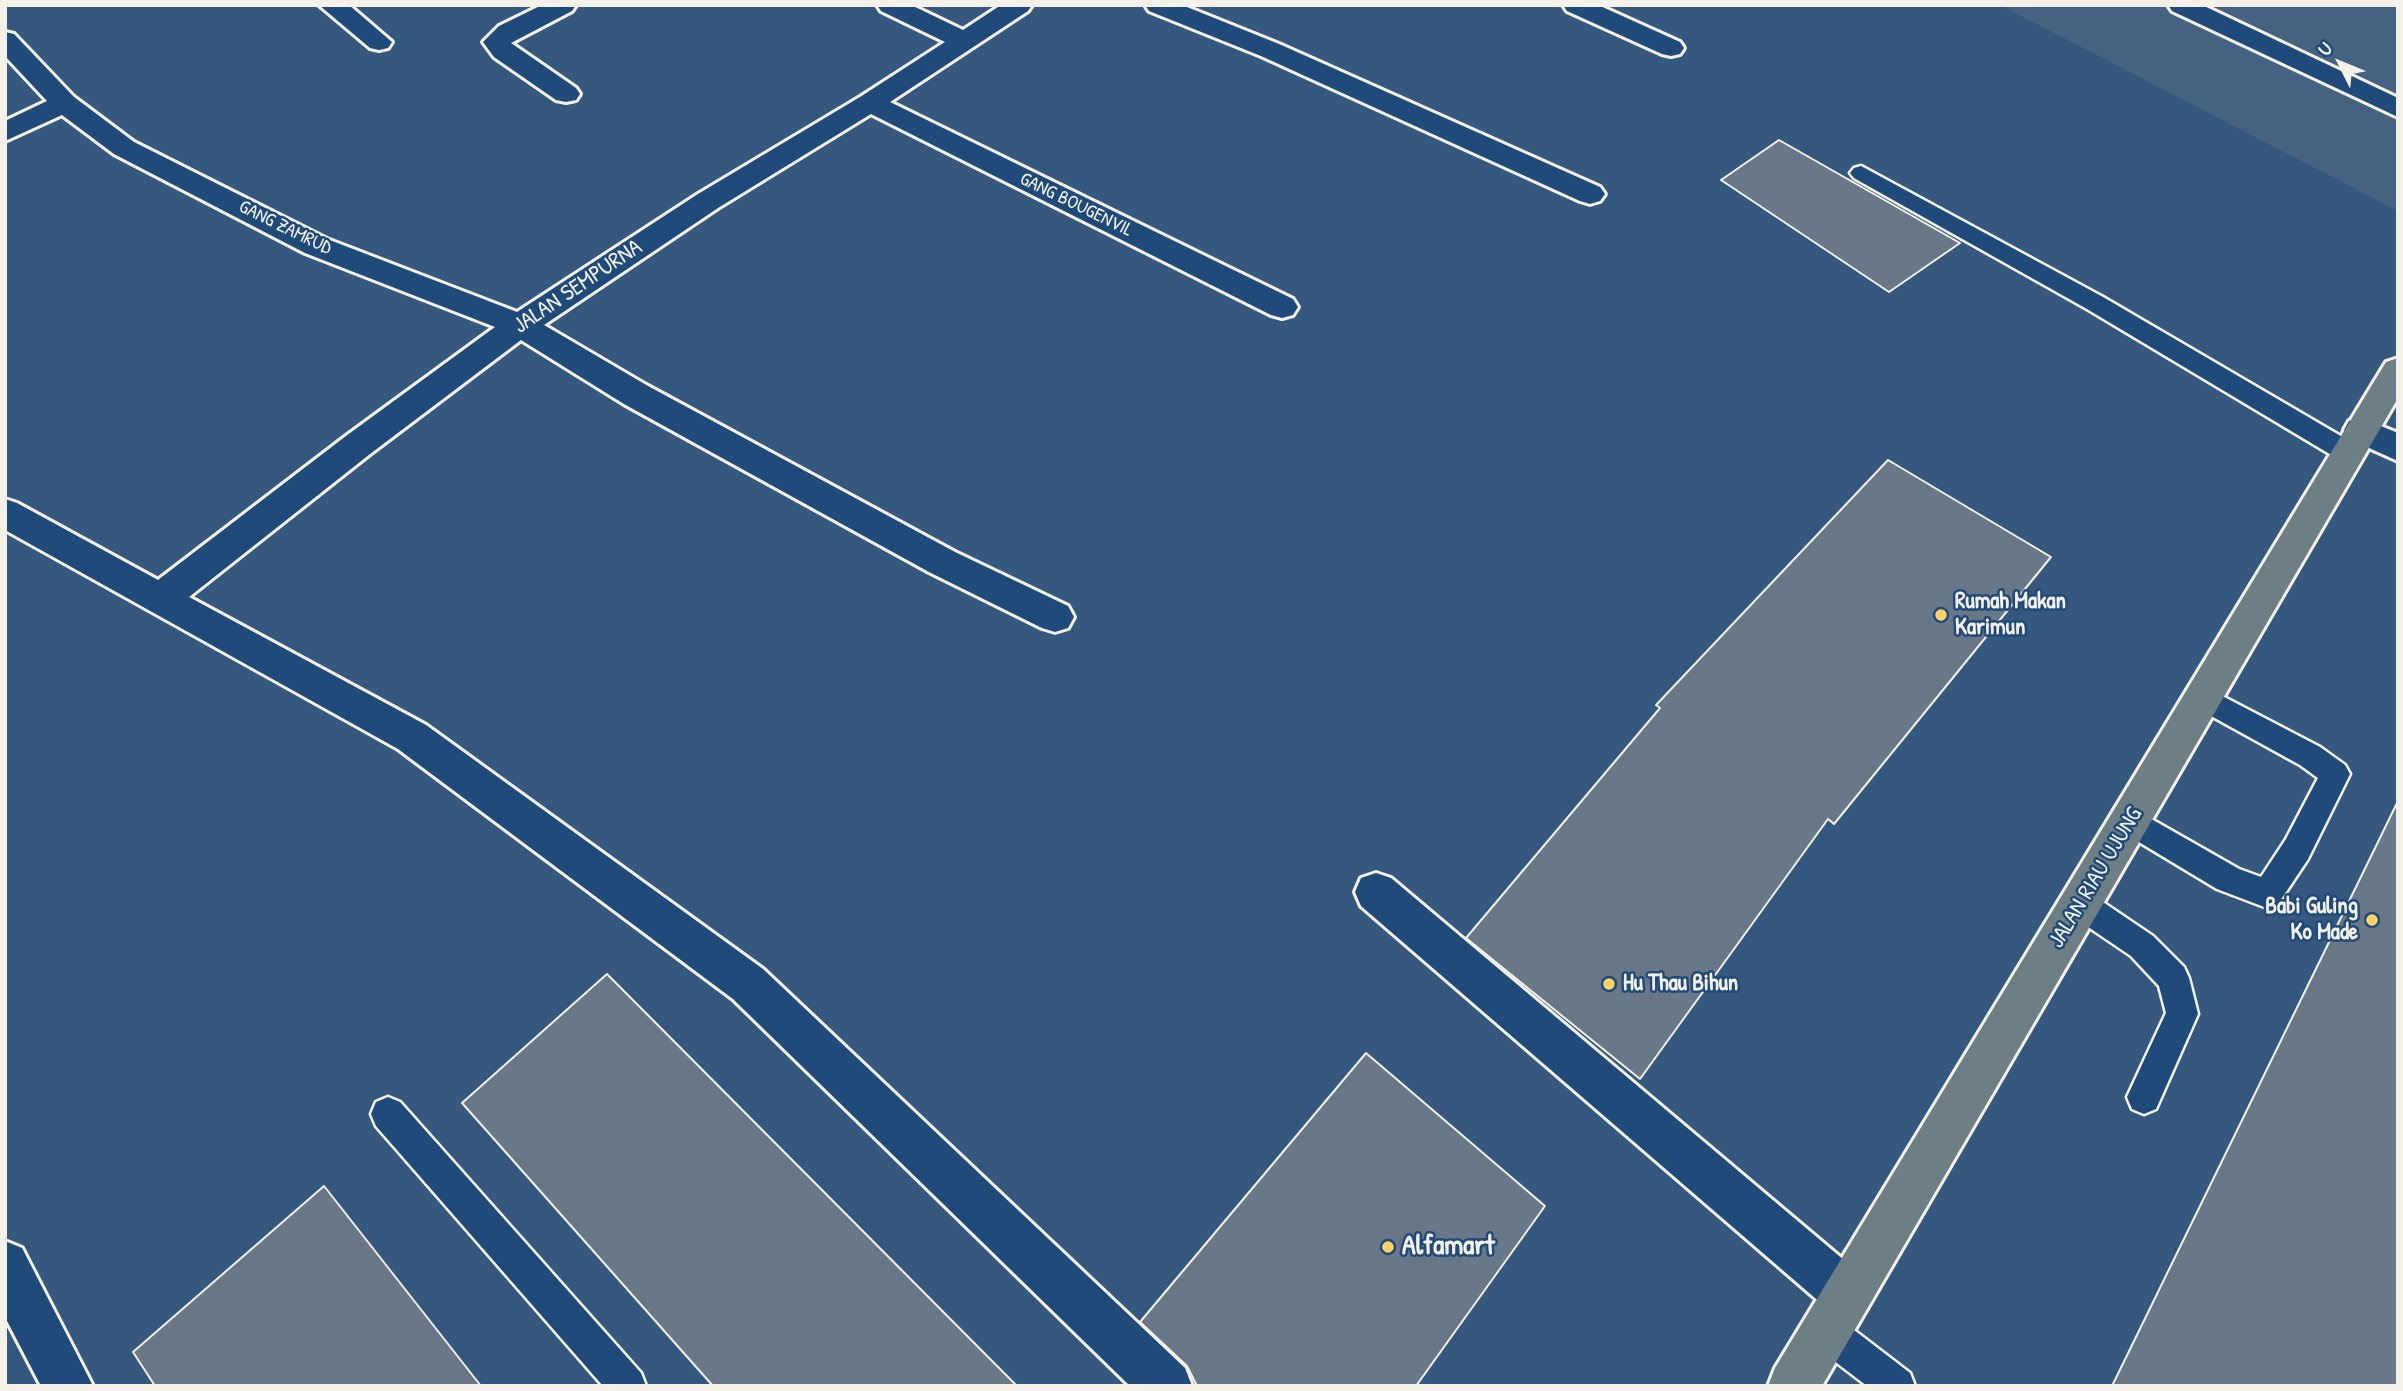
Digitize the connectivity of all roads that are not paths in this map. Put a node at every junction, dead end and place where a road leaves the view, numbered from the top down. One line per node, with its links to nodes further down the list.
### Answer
1 (332, 5): 10 (street)
2 (563, 5): 12 (street)
3 (890, 5): 9 (street)
4 (1020, 5): 9 (street, JALAN SEMPURNA)
5 (1158, 5): 18 (street)
6 (1576, 5): 11 (street)
7 (2181, 5): 15 (street)
8 (5, 40): 13 (street, GANG ZAMRUD)
9 (962, 40): 14 (street, JALAN SEMPURNA)
10 (379, 42)
11 (1671, 48)
12 (566, 94)
13 (64, 103): 16 (street); 20 (street, GANG ZAMRUD)
14 (870, 103): 19 (street, GANG BOUGENVIL); 20 (street, JALAN SEMPURNA)
15 (2398, 109)
16 (5, 132)
17 (1861, 173): 22 (lane)
18 (1590, 194)
19 (1282, 307)
20 (520, 325): 25 (street, JALAN SEMPURNA); 26 (street, GANG ZAMRUD)
21 (2398, 370): 22 (main road, JALAN RIAU UJUNG)
22 (2354, 441): 23 (street); 27 (main road, JALAN RIAU UJUNG)
23 (2398, 449)
24 (5, 513): 25 (street)
25 (159, 600): 37 (street)
26 (1055, 617)
27 (2203, 698): 28 (main road, JALAN RIAU UJUNG); 28 (lane)
28 (2129, 821): 30 (main road, JALAN RIAU UJUNG)
29 (1376, 892): 34 (street)
30 (2080, 904): 31 (lane); 34 (main road, JALAN RIAU UJUNG)
31 (2144, 1097)
32 (388, 1114): 36 (lane)
33 (5, 1265): 35 (street)
34 (1835, 1312): 38 (main road, JALAN RIAU UJUNG); 39 (lane)
35 (68, 1386)
36 (628, 1386)
37 (1167, 1386)
38 (1793, 1386)
39 (1897, 1386)

